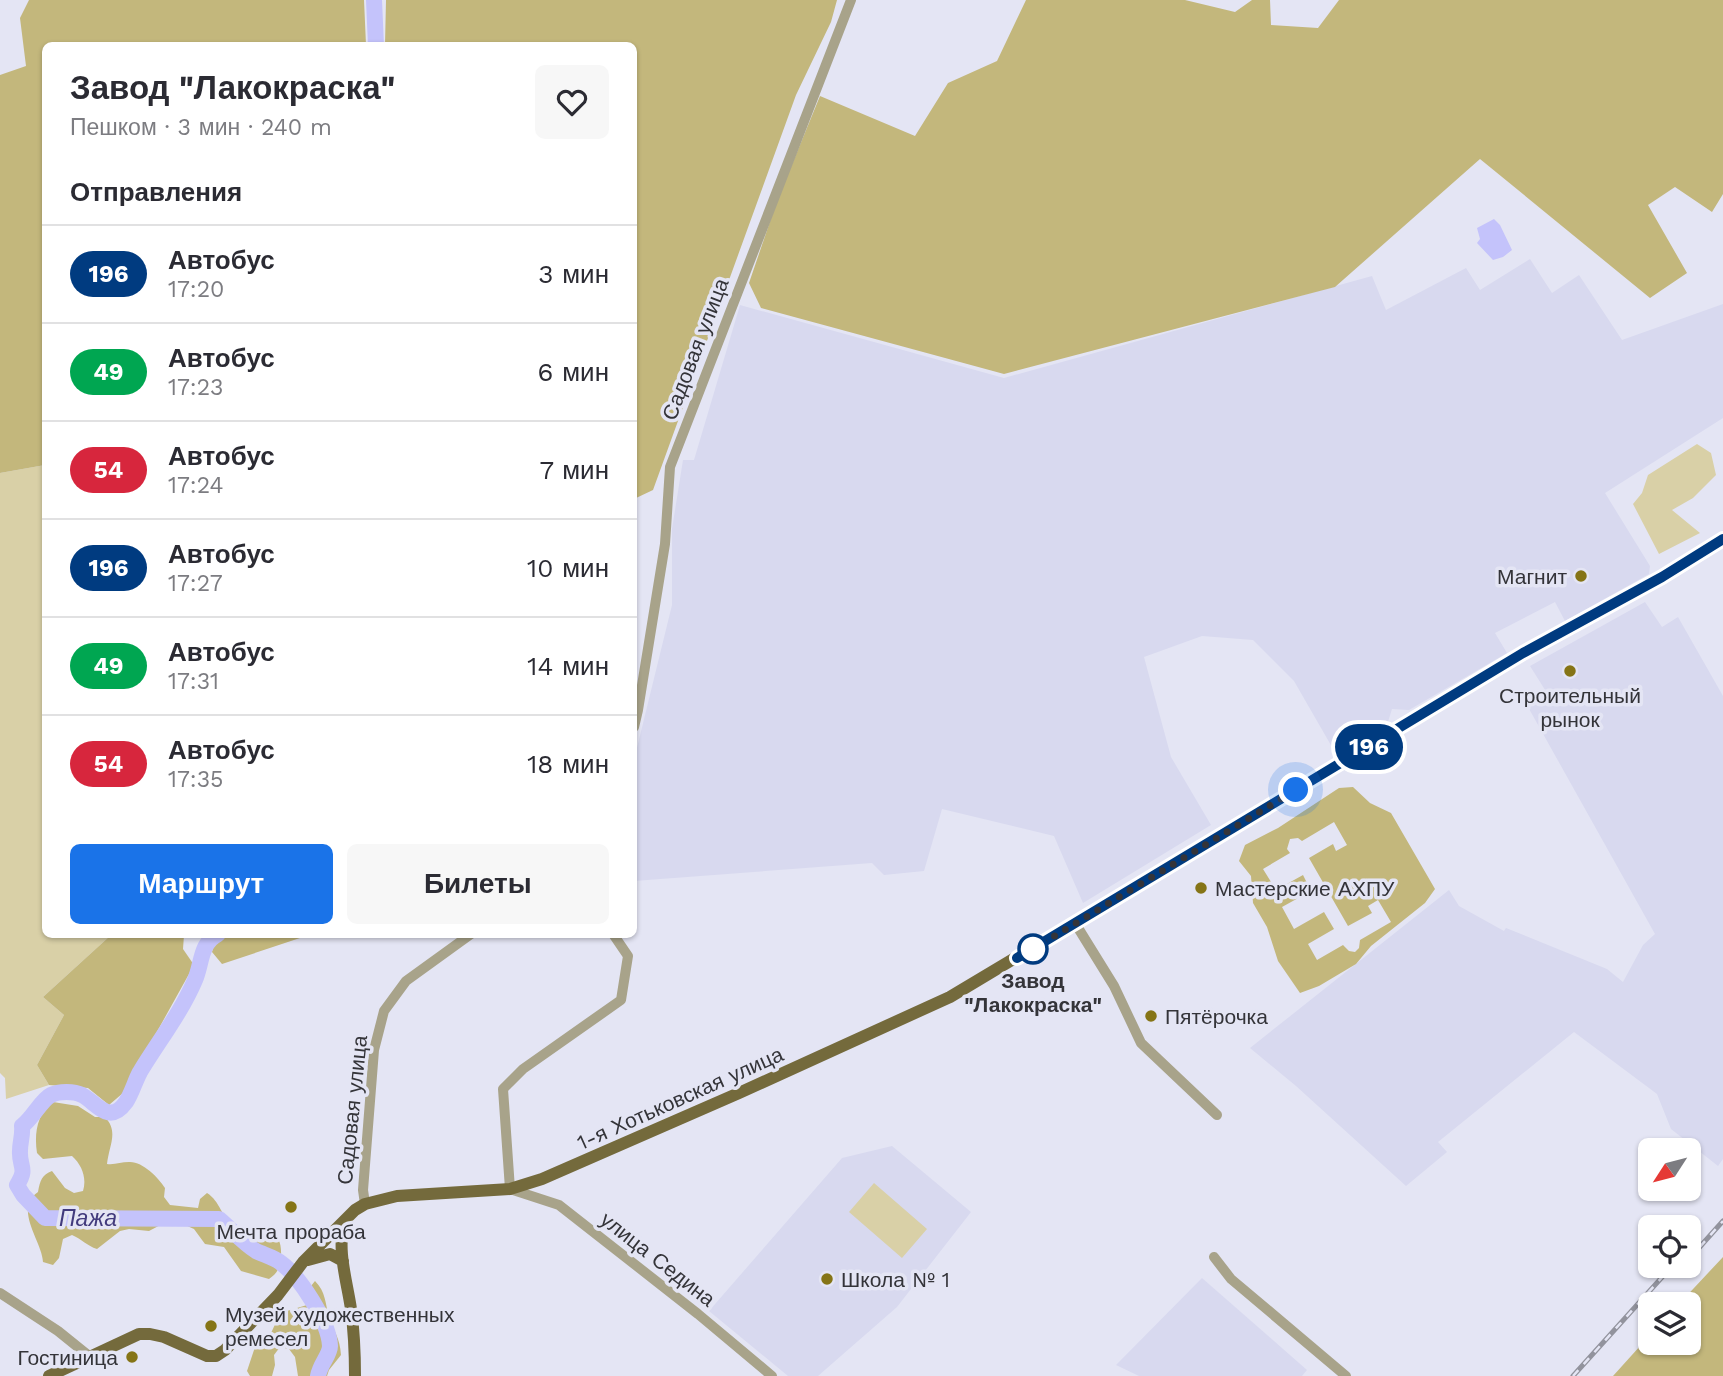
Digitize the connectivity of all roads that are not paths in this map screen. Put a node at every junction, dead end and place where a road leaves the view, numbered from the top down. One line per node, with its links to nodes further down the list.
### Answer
1 (851, 0): 3 (street, Садовая улица)
2 (1723, 539): 4 (main road, 1-я Хотьковская улица)
3 (637, 714)
4 (1075, 923): 7 (street); 8 (main road, 1-я Хотьковская улица)
5 (465, 938): 9 (street, Садовая улица)
6 (616, 938): 8 (street)
7 (1217, 1115)
8 (510, 1189): 9 (main road, 1-я Хотьковская улица); 18 (street, улица Седина)
9 (365, 1204): 10 (main road, 1-я Хотьковская улица)
10 (345, 1221): 12 (main road); 13 (main road, 1-я Хотьковская улица)
11 (1213, 1257): 19 (street)
12 (343, 1261): 13 (main road); 17 (main road)
13 (303, 1262): 15 (main road, 1-я Хотьковская улица)
14 (0, 1293): 15 (street)
15 (89, 1356): 16 (main road)
16 (49, 1376)
17 (355, 1376)
18 (772, 1376)
19 (1346, 1376)

